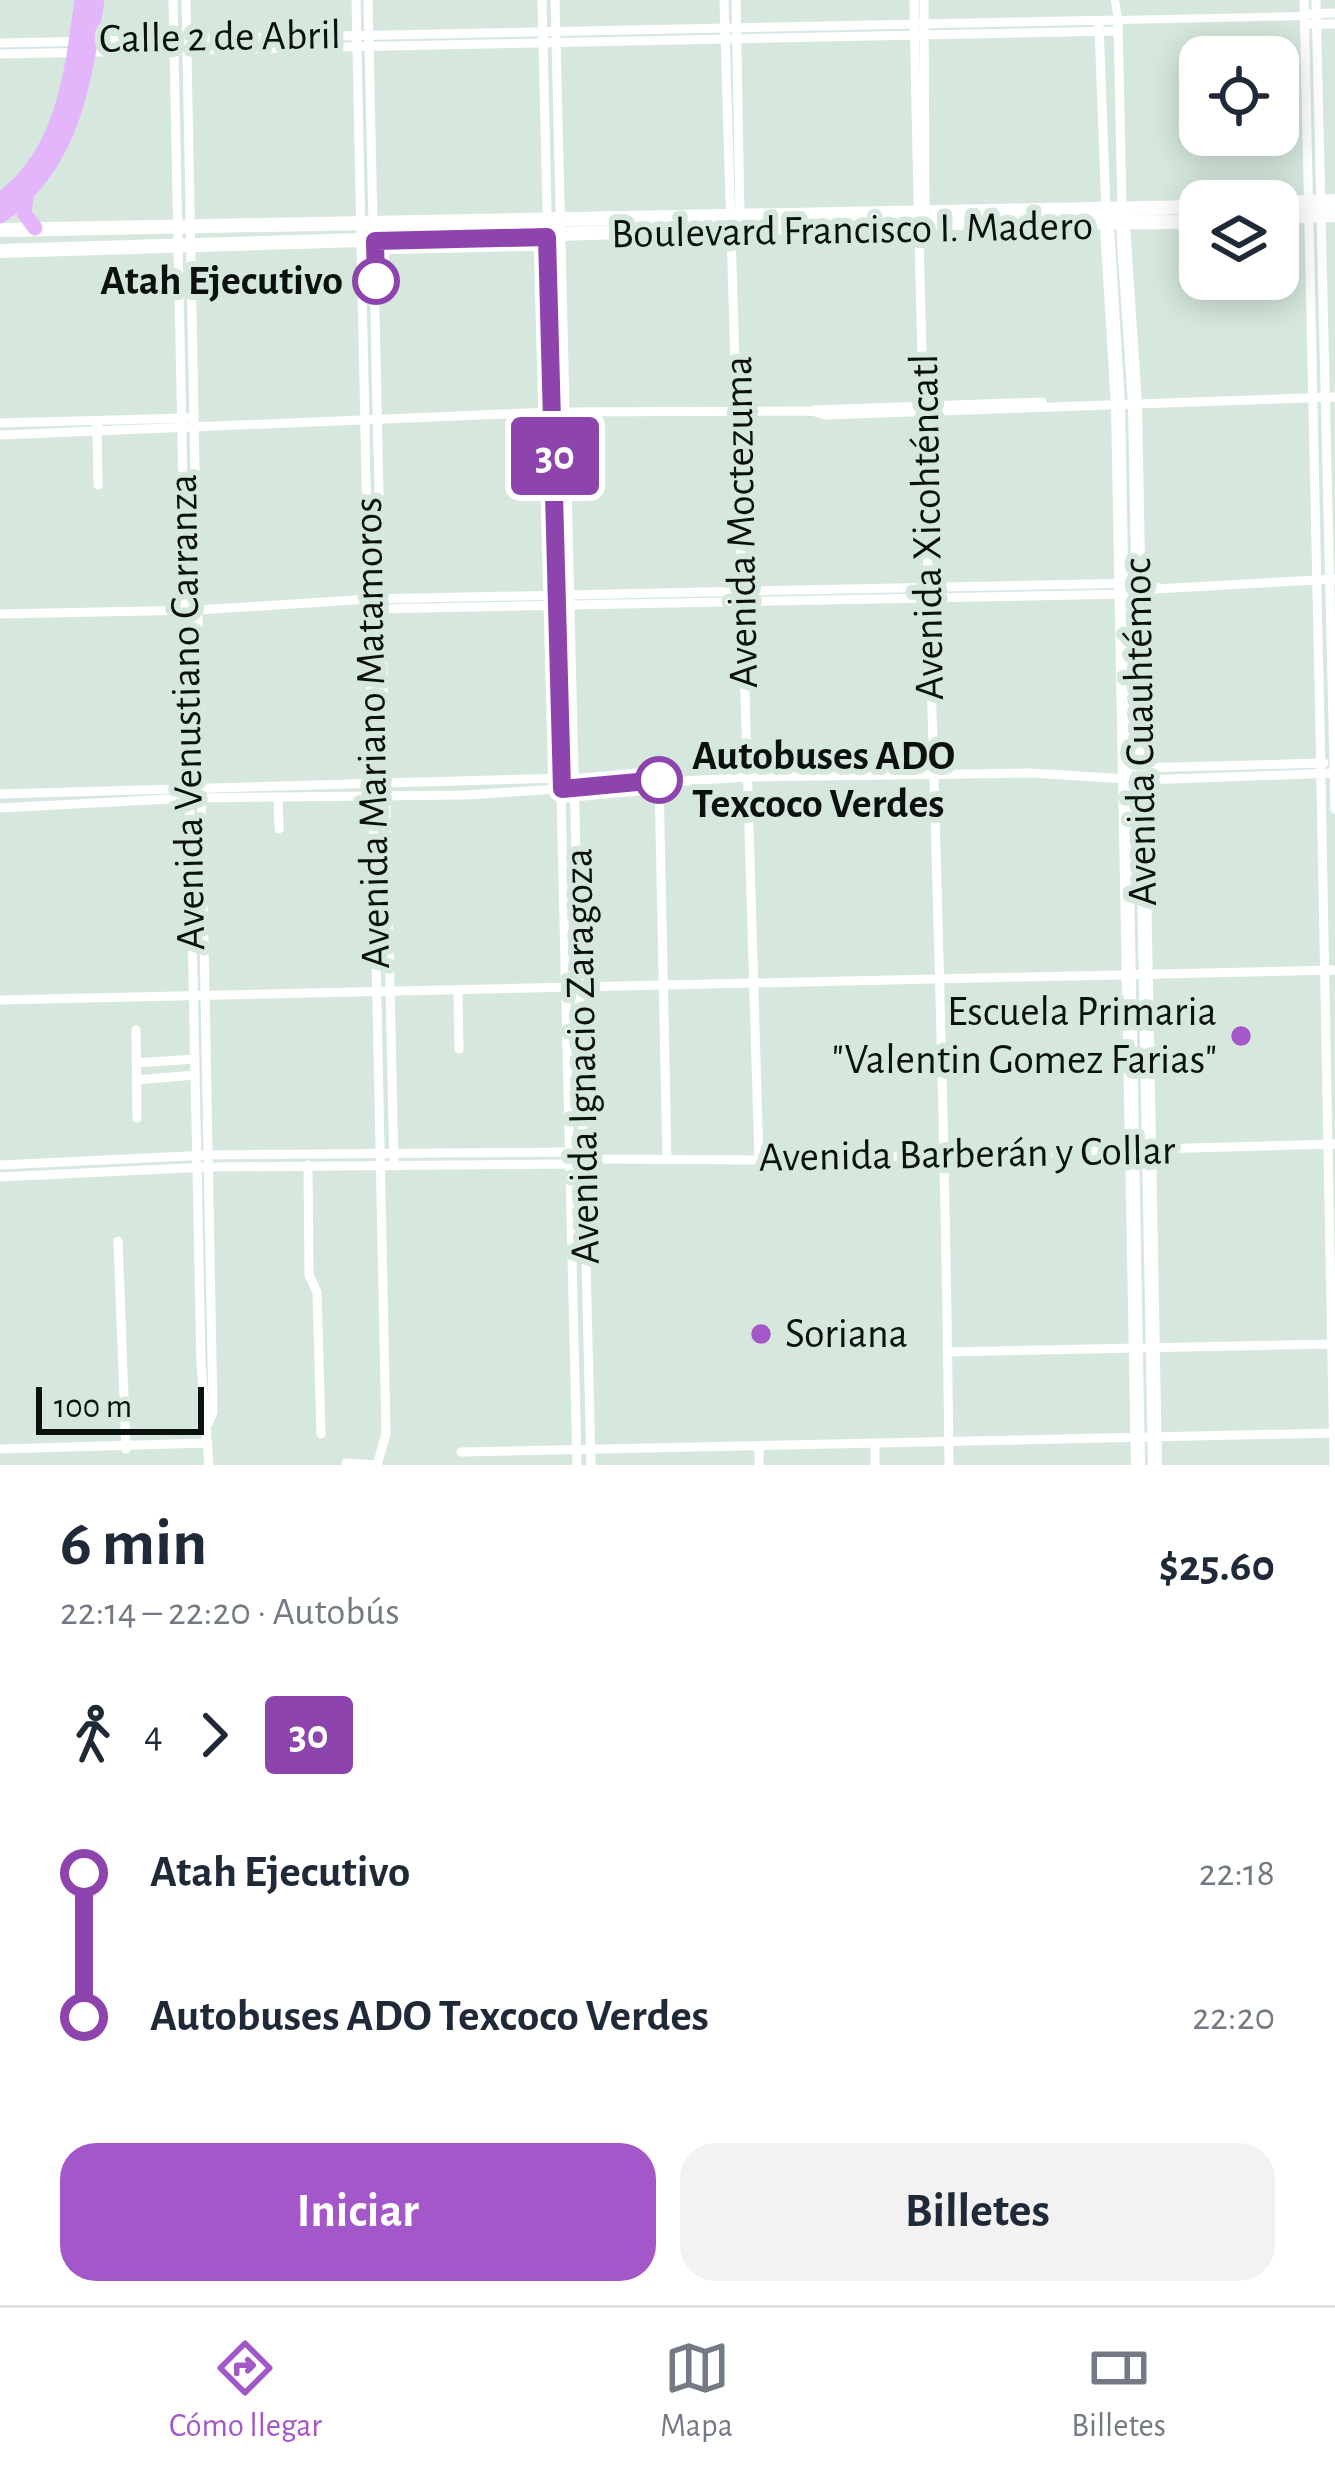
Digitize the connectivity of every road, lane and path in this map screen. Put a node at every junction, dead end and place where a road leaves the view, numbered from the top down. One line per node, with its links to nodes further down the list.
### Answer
1 (82, 0): 29 (main road)
2 (97, 0): 29 (main road)
3 (173, 0): 27 (street, Avenida Venustiano Carranza)
4 (186, 0): 27 (street, Avenida Venustiano Carranza)
5 (356, 0): 26 (street, Avenida Mariano Matamoros)
6 (368, 0): 26 (street, Avenida Mariano Matamoros)
7 (542, 0): 24 (street, Avenida Ignacio Zaragoza)
8 (555, 0): 25 (street, Avenida Ignacio Zaragoza)
9 (724, 0): 22 (street, Avenida Moctezuma)
10 (736, 0): 23 (street, Avenida Moctezuma)
11 (914, 0): 21 (street, Avenida Xicohténcatl)
12 (924, 0): 21 (street, Avenida Xicohténcatl)
13 (1115, 0): 20 (street, Avenida Cuauhtémoc)
14 (1304, 0): 17 (street)
15 (1316, 0): 17 (street)
16 (1335, 13): 17 (street)
17 (1310, 20): 18 (street); 20 (street, Calle 2 de Abril); 32 (street); 33 (street)
18 (1335, 24)
19 (1099, 26): 20 (street, Calle 2 de Abril); 21 (street, Calle 2 de Abril); 47 (street, Avenida Cuauhtémoc)
20 (1118, 26): 47 (street, Avenida Cuauhtémoc)
21 (919, 27): 23 (street, Calle 2 de Abril); 48 (street, Avenida Xicohténcatl)
22 (723, 31): 23 (street, Calle 2 de Abril); 25 (street, Calle 2 de Abril); 31 (street, Avenida Moctezuma)
23 (738, 31): 31 (street, Avenida Moctezuma)
24 (543, 36): 25 (street, Calle 2 de Abril); 26 (street, Calle 2 de Abril); 35 (street, Avenida Ignacio Zaragoza)
25 (556, 36): 35 (street, Avenida Ignacio Zaragoza)
26 (364, 40): 27 (street, Calle 2 de Abril); 34 (street, Avenida Mariano Matamoros)
27 (180, 41): 29 (street, Calle 2 de Abril); 36 (street, Avenida Venustiano Carranza); 37 (street, Avenida Venustiano Carranza)
28 (0, 43): 29 (street, Calle 2 de Abril)
29 (83, 43): 30 (street, Calle 2 de Abril); 42 (main road); 43 (main road)
30 (0, 53)
31 (731, 79): 38 (street, Avenida Moctezuma); 39 (street, Avenida Moctezuma)
32 (1317, 96): 33 (street); 44 (street)
33 (1305, 97): 44 (street)
34 (365, 104): 40 (street, Avenida Mariano Matamoros); 41 (street, Avenida Mariano Matamoros)
35 (552, 115): 52 (street, Avenida Ignacio Zaragoza)
36 (188, 130): 37 (street); 55 (street, Avenida Venustiano Carranza)
37 (175, 132): 55 (street, Avenida Venustiano Carranza)
38 (739, 153): 39 (street); 50 (street, Avenida Moctezuma)
39 (727, 154): 50 (street, Avenida Moctezuma)
40 (360, 159): 41 (street); 54 (street, Avenida Mariano Matamoros)
41 (373, 160): 54 (street, Avenida Mariano Matamoros)
42 (26, 197): 46 (main road); 51 (main road)
43 (0, 200)
44 (1320, 208): 58 (street); 59 (street)
45 (1179, 210): 47 (main road, Boulevard Francisco I. Madero)
46 (0, 217)
47 (1114, 218): 48 (main road, Boulevard Francisco I. Madero); 49 (main road, Boulevard Francisco I. Madero); 60 (main road, Avenida Cuauhtémoc); 61 (main road, Avenida Cuauhtémoc)
48 (919, 221): 50 (main road, Boulevard Francisco I. Madero); 62 (street, Avenida Xicohténcatl)
49 (1179, 221)
50 (734, 227): 52 (main road, Boulevard Francisco I. Madero); 63 (street, Avenida Moctezuma)
51 (35, 228): 53 (main road, Boulevard Francisco I. Madero); 55 (main road, Boulevard Francisco I. Madero)
52 (553, 229): 54 (main road, Boulevard Francisco I. Madero); 64 (street, Avenida Ignacio Zaragoza)
53 (0, 230)
54 (368, 233): 55 (main road, Boulevard Francisco I. Madero); 65 (street, Avenida Mariano Matamoros); 66 (street, Avenida Mariano Matamoros)
55 (183, 236): 56 (main road, Boulevard Francisco I. Madero); 57 (street, Avenida Venustiano Carranza)
56 (0, 250)
57 (184, 325): 68 (street, Avenida Venustiano Carranza); 69 (street, Avenida Venustiano Carranza)
58 (1330, 397): 59 (street); 79 (street)
59 (1312, 398): 61 (street); 79 (street)
60 (1118, 404): 61 (street); 62 (street); 81 (main road, Avenida Cuauhtémoc)
61 (1135, 404): 80 (main road, Avenida Cuauhtémoc)
62 (927, 408): 63 (street); 82 (street, Avenida Xicohténcatl)
63 (740, 411): 64 (street); 83 (street, Avenida Moctezuma)
64 (559, 412): 65 (street); 84 (street, Avenida Ignacio Zaragoza)
65 (380, 420): 66 (street); 76 (street, Avenida Mariano Matamoros)
66 (366, 421): 68 (street); 76 (street, Avenida Mariano Matamoros)
67 (0, 423): 71 (street)
68 (194, 423): 69 (street); 73 (street, Avenida Venustiano Carranza)
69 (181, 424): 70 (street); 74 (street, Avenida Venustiano Carranza)
70 (97, 425): 71 (street); 75 (street)
71 (15, 429): 72 (street)
72 (0, 435)
73 (194, 483): 74 (street); 77 (street, Avenida Venustiano Carranza)
74 (181, 484): 78 (street, Avenida Venustiano Carranza)
75 (98, 485)
76 (375, 515): 85 (street, Avenida Mariano Matamoros)
77 (194, 518): 78 (street); 87 (street, Avenida Venustiano Carranza)
78 (182, 519): 86 (street, Avenida Venustiano Carranza)
79 (1327, 579): 80 (street); 89 (street)
80 (1140, 588): 81 (street); 95 (main road, Avenida Cuauhtémoc)
81 (1119, 589): 82 (street); 94 (main road, Avenida Cuauhtémoc)
82 (930, 594): 83 (street); 97 (street, Avenida Xicohténcatl)
83 (741, 596): 84 (street); 96 (street, Avenida Moctezuma)
84 (565, 600): 85 (street); 99 (street, Avenida Ignacio Zaragoza)
85 (376, 604): 87 (street); 100 (street, Avenida Mariano Matamoros)
86 (183, 610): 87 (street); 88 (street); 91 (street, Avenida Venustiano Carranza)
87 (198, 610): 92 (street, Avenida Venustiano Carranza)
88 (0, 614)
89 (1327, 659): 90 (street)
90 (1327, 695): 93 (street)
91 (187, 696): 92 (street); 101 (street, Avenida Venustiano Carranza)
92 (200, 696): 101 (street, Avenida Venustiano Carranza)
93 (1331, 768): 95 (street); 106 (street); 108 (street)
94 (1125, 774): 95 (street); 97 (street); 113 (main road, Avenida Cuauhtémoc)
95 (1143, 774): 113 (main road, Avenida Cuauhtémoc)
96 (746, 777): 97 (street); 98 (street); 116 (street, Avenida Moctezuma)
97 (932, 777): 114 (street, Avenida Xicohténcatl)
98 (659, 780): 99 (street); 115 (street)
99 (568, 783): 100 (street); 117 (street, Avenida Ignacio Zaragoza)
100 (382, 790): 102 (street); 109 (street, Avenida Mariano Matamoros); 110 (street, Avenida Mariano Matamoros)
101 (196, 792): 102 (street); 104 (street); 120 (street, Avenida Venustiano Carranza)
102 (278, 792): 107 (street)
103 (0, 794): 104 (street)
104 (87, 797): 105 (street)
105 (0, 808)
106 (1335, 809)
107 (279, 829)
108 (1330, 869): 111 (street)
109 (376, 893): 110 (street); 121 (street, Avenida Mariano Matamoros)
110 (391, 893): 119 (street, Avenida Mariano Matamoros)
111 (1331, 905): 112 (street)
112 (1332, 970): 113 (street); 125 (street)
113 (1135, 977): 114 (street); 136 (main road, Avenida Cuauhtémoc); 137 (main road, Avenida Cuauhtémoc)
114 (938, 982): 116 (street); 142 (street, Avenida Xicohténcatl)
115 (663, 983): 116 (street); 117 (street); 145 (street)
116 (751, 983): 146 (street, Avenida Moctezuma)
117 (575, 989): 118 (street); 128 (street, Avenida Ignacio Zaragoza); 129 (street, Avenida Ignacio Zaragoza)
118 (458, 991): 119 (street); 124 (street)
119 (394, 992): 121 (street); 130 (street, Avenida Mariano Matamoros)
120 (199, 993): 121 (street); 122 (street); 126 (street, Avenida Venustiano Carranza); 147 (street, Avenida Venustiano Carranza)
121 (377, 994): 131 (street, Avenida Mariano Matamoros)
122 (0, 1000)
123 (136, 1030): 127 (street)
124 (459, 1049)
125 (1332, 1057): 135 (street)
126 (195, 1059): 127 (street); 132 (street, Avenida Venustiano Carranza)
127 (136, 1063): 133 (street)
128 (583, 1067): 129 (street); 144 (street, Avenida Ignacio Zaragoza)
129 (570, 1068): 143 (street, Avenida Ignacio Zaragoza)
130 (392, 1071): 131 (street); 138 (street, Avenida Mariano Matamoros)
131 (380, 1072): 140 (street, Avenida Mariano Matamoros)
132 (195, 1075): 133 (street); 147 (street, Avenida Venustiano Carranza)
133 (136, 1080): 134 (street)
134 (136, 1118)
135 (1334, 1144): 137 (street, Avenida Barberán y Collar); 156 (street)
136 (1129, 1150): 137 (street, Avenida Barberán y Collar); 142 (street, Avenida Barberán y Collar); 160 (main road, Avenida Cuauhtémoc)
137 (1147, 1150): 160 (main road, Avenida Cuauhtémoc)
138 (394, 1152): 139 (street, Avenida Barberán y Collar); 140 (street, Avenida Barberán y Collar); 152 (street, Avenida Mariano Matamoros)
139 (477, 1152): 143 (street, Avenida Barberán y Collar); 150 (street)
140 (380, 1153): 141 (street, Avenida Barberán y Collar); 151 (street, Avenida Mariano Matamoros)
141 (309, 1154): 147 (street, Avenida Barberán y Collar); 153 (street)
142 (941, 1157): 146 (street, Avenida Barberán y Collar); 161 (street, Avenida Xicohténcatl)
143 (573, 1158): 144 (street, Avenida Barberán y Collar); 150 (street, Avenida Barberán y Collar); 173 (street, Avenida Ignacio Zaragoza)
144 (585, 1159): 145 (street, Avenida Barberán y Collar); 174 (street, Avenida Ignacio Zaragoza)
145 (667, 1160): 146 (street, Avenida Barberán y Collar)
146 (759, 1160)
147 (202, 1161): 148 (street, Avenida Barberán y Collar); 153 (street, Avenida Barberán y Collar); 154 (street, Avenida Barberán y Collar); 166 (street, Avenida Venustiano Carranza)
148 (98, 1162): 149 (street, Avenida Barberán y Collar); 154 (street)
149 (0, 1165)
150 (478, 1165): 152 (street, Avenida Barberán y Collar)
151 (381, 1166): 152 (street, Avenida Barberán y Collar); 153 (street, Avenida Barberán y Collar); 177 (street, Avenida Mariano Matamoros)
152 (394, 1166)
153 (308, 1167): 163 (street)
154 (97, 1174): 155 (street, Avenida Barberán y Collar)
155 (0, 1177)
156 (1334, 1191): 158 (street)
157 (118, 1241): 171 (street)
158 (1333, 1292): 159 (street)
159 (1333, 1344): 160 (street); 162 (street)
160 (1143, 1348): 161 (street); 164 (main road, Avenida Cuauhtémoc); 165 (main road, Avenida Cuauhtémoc)
161 (949, 1352): 167 (street, Avenida Xicohténcatl)
162 (1334, 1433): 164 (street); 185 (street)
163 (322, 1434)
164 (1154, 1437): 165 (street); 184 (main road, Avenida Cuauhtémoc)
165 (1137, 1438): 167 (street); 183 (main road, Avenida Cuauhtémoc)
166 (208, 1442): 171 (street); 176 (street, Avenida Venustiano Carranza)
167 (949, 1445): 168 (street); 182 (street, Avenida Xicohténcatl)
168 (875, 1446): 169 (street); 181 (street)
169 (759, 1447): 174 (street); 180 (street)
170 (0, 1449): 171 (street)
171 (126, 1449)
172 (461, 1452): 173 (street)
173 (577, 1452): 174 (street); 178 (street, Avenida Ignacio Zaragoza)
174 (591, 1452): 179 (street, Avenida Ignacio Zaragoza)
175 (346, 1463): 177 (street)
176 (209, 1465)
177 (378, 1465)
178 (577, 1465)
179 (591, 1465)
180 (759, 1465)
181 (875, 1465)
182 (950, 1465)
183 (1138, 1465)
184 (1155, 1465)
185 (1334, 1465)

